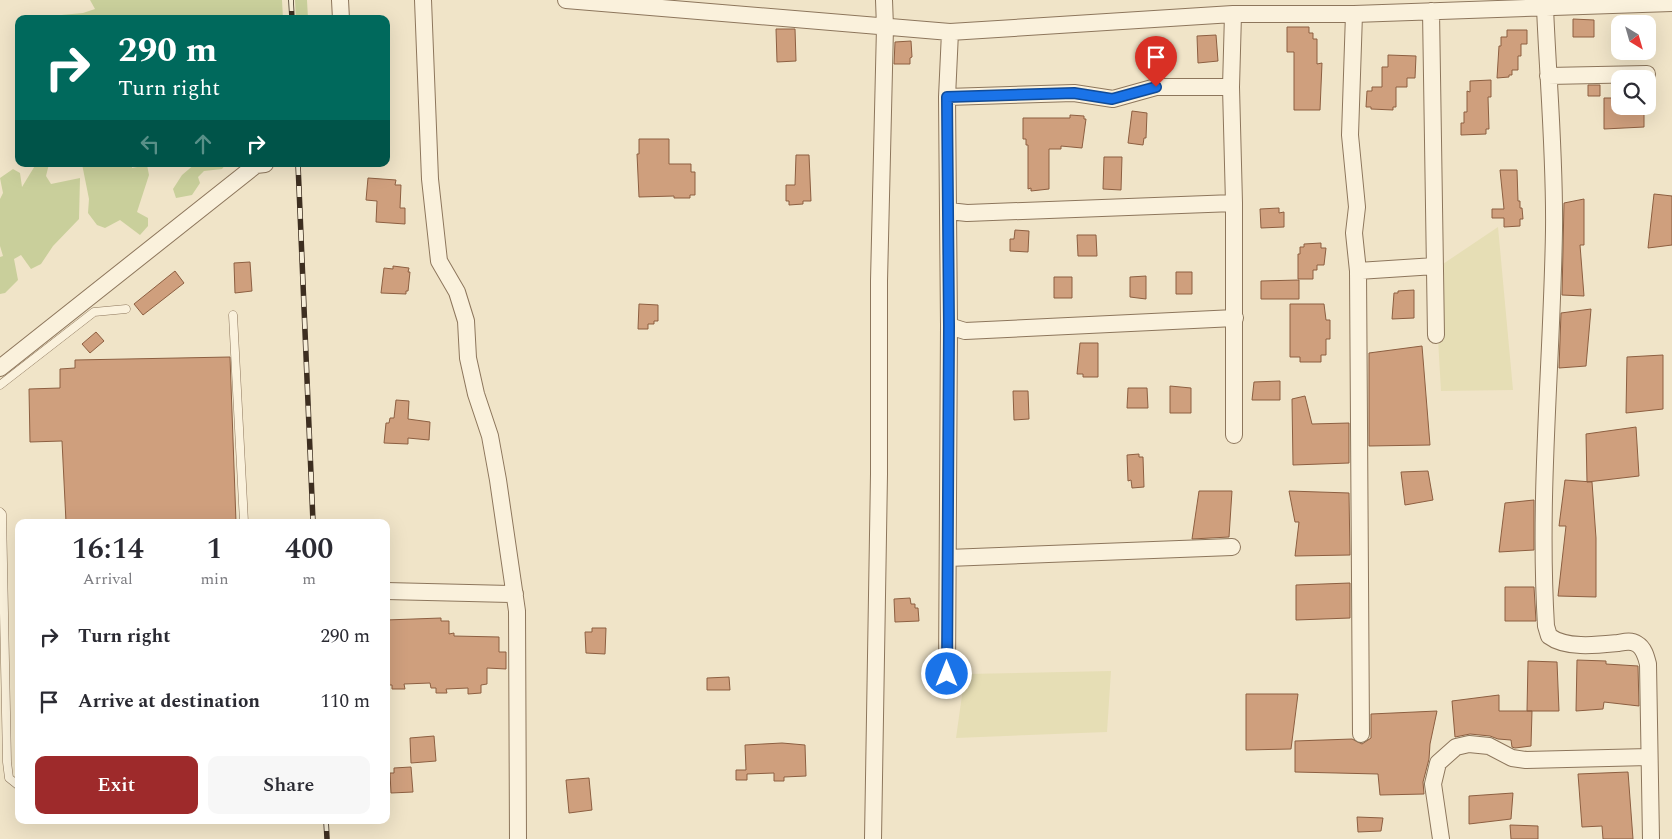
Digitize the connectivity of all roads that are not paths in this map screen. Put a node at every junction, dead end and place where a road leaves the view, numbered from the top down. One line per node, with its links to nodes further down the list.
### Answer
1 (340, 0): 11 (street)
2 (423, 0): 36 (street)
3 (566, 0): 12 (street)
4 (884, 0): 12 (street)
5 (1672, 2): 7 (street)
6 (1499, 4): 7 (street); 8 (street)
7 (1544, 8): 15 (street)
8 (1431, 11): 10 (street); 21 (street)
9 (1233, 14): 10 (street); 13 (street); 16 (street)
10 (1354, 14): 22 (street)
11 (342, 15)
12 (885, 27): 13 (street); 42 (street)
13 (950, 32): 17 (street)
14 (1611, 75): 15 (street)
15 (1548, 76): 39 (street)
16 (1231, 87): 17 (street); 19 (street)
17 (947, 97): 20 (street)
18 (252, 167): 28 (street)
19 (1234, 203): 20 (street); 25 (street)
20 (949, 211): 26 (street)
21 (1435, 266): 22 (street); 27 (street)
22 (1358, 271): 38 (street)
23 (126, 309): 29 (lane)
24 (233, 315): 32 (lane)
25 (1235, 318): 26 (street); 30 (street)
26 (949, 326): 34 (street)
27 (1436, 335)
28 (0, 368)
29 (0, 385)
30 (1234, 435)
31 (0, 512): 40 (lane)
32 (244, 519)
33 (1232, 547): 34 (street)
34 (948, 558): 37 (street)
35 (390, 591): 36 (street)
36 (515, 594): 41 (street)
37 (947, 674)
38 (1361, 734)
39 (1649, 757): 43 (street); 44 (street)
40 (15, 783)
41 (518, 839)
42 (873, 839)
43 (1441, 839)
44 (1651, 839)

